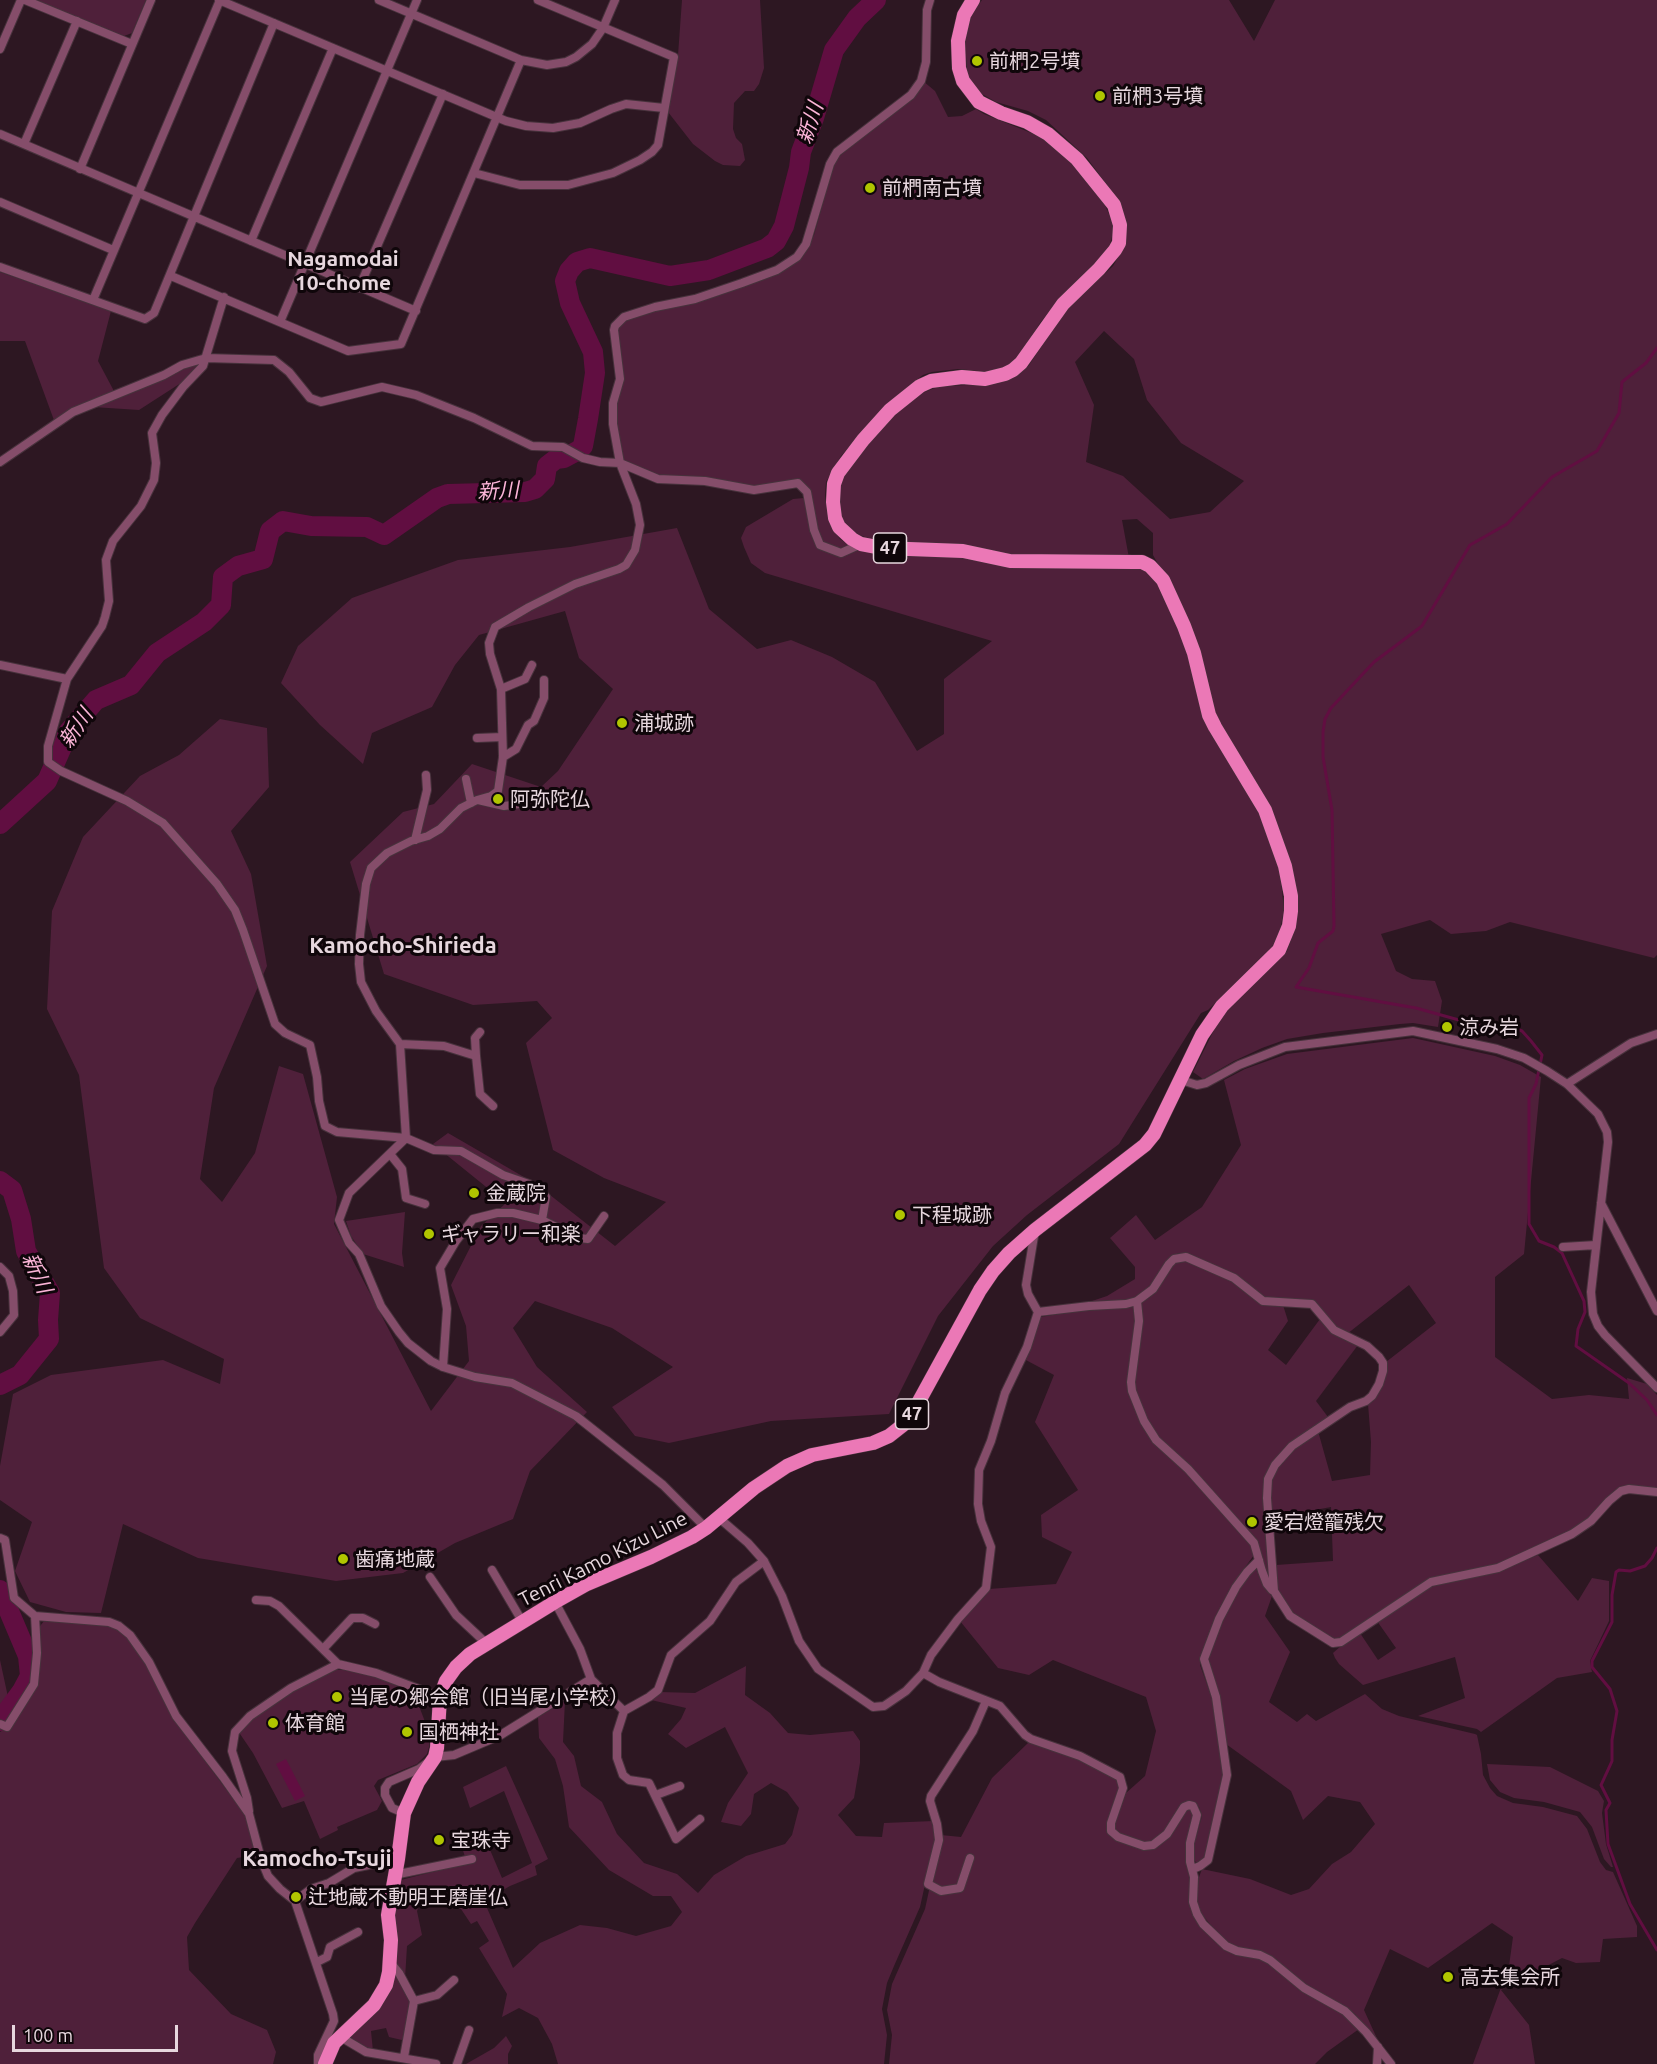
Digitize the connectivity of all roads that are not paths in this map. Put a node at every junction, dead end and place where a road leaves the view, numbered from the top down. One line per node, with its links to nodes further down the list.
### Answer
1 (23, 0): 11 (street); 16 (street)
2 (151, 0): 14 (street)
3 (220, 0): 12 (street); 26 (street)
4 (379, 0): 10 (street)
5 (417, 0): 10 (street)
6 (615, 0): 13 (street)
7 (930, 0): 41 (street)
8 (973, 0): 42 (main road, 47)
9 (544, 1): 13 (street)
10 (411, 14): 17 (street); 18 (street)
11 (77, 21): 14 (street); 23 (street)
12 (274, 23): 15 (street); 28 (street)
13 (603, 28): 17 (street); 20 (street)
14 (132, 44): 24 (street)
15 (333, 48): 18 (street); 29 (street)
16 (0, 49)
17 (521, 60): 21 (street)
18 (387, 70): 19 (street); 31 (street)
19 (443, 94): 21 (street); 34 (street)
20 (664, 108): 21 (street); 25 (street)
21 (498, 117): 25 (street)
22 (0, 134): 23 (street)
23 (24, 144): 24 (street)
24 (80, 169): 26 (street)
25 (474, 173): 37 (street)
26 (137, 193): 28 (street); 30 (street)
27 (0, 202): 30 (street)
28 (195, 218): 29 (street); 33 (street)
29 (250, 241): 31 (street)
30 (113, 250): 36 (street)
31 (305, 265): 34 (street); 38 (street)
32 (0, 267): 36 (street)
33 (171, 276): 35 (street); 36 (street)
34 (359, 288): 37 (street)
35 (224, 297): 38 (street); 39 (street)
36 (93, 300)
37 (416, 312): 38 (street)
38 (280, 322)
39 (206, 358): 40 (street); 41 (street); 45 (street)
40 (0, 462)
41 (620, 463): 42 (street); 47 (street)
42 (861, 544): 60 (main road, Tenri Kamo Kizu Line / 47)
43 (0, 665): 45 (street)
44 (532, 665): 47 (street)
45 (67, 679): 63 (street)
46 (543, 680): 50 (street)
47 (501, 689): 48 (street)
48 (502, 737): 49 (street); 50 (street)
49 (477, 738)
50 (503, 757): 53 (street)
51 (426, 775): 55 (street)
52 (466, 779): 53 (street)
53 (474, 801): 54 (street); 55 (street)
54 (534, 802)
55 (415, 840): 58 (street)
56 (480, 1032): 59 (street)
57 (1657, 1034): 61 (street)
58 (400, 1044): 59 (street); 63 (street)
59 (476, 1056): 62 (street)
60 (1181, 1080): 61 (street); 69 (main road, Tenri Kamo Kizu Line / 47)
61 (1567, 1084): 65 (street)
62 (493, 1106)
63 (406, 1138): 64 (street); 68 (street)
64 (390, 1154): 66 (street); 77 (street)
65 (1601, 1202): 70 (street); 74 (street)
66 (425, 1204)
67 (604, 1216): 68 (street)
68 (542, 1220): 77 (street)
69 (1035, 1230): 75 (street); 80 (main road, Tenri Kamo Kizu Line / 47)
70 (1596, 1245): 71 (street); 78 (street)
71 (1563, 1247)
72 (0, 1267): 76 (street)
73 (1137, 1301): 75 (street); 83 (street); 87 (street)
74 (1657, 1311)
75 (1038, 1312): 96 (street)
76 (0, 1332)
77 (442, 1367): 81 (street)
78 (1657, 1388)
79 (1655, 1491): 87 (street)
80 (718, 1518): 81 (main road, Tenri Kamo Kizu Line / 47); 84 (street)
81 (706, 1528): 89 (main road, Tenri Kamo Kizu Line / 47)
82 (0, 1538): 90 (street)
83 (1259, 1560): 87 (street); 111 (street)
84 (764, 1561): 96 (street); 100 (street)
85 (492, 1570): 91 (street)
86 (430, 1577): 93 (street)
87 (1274, 1591)
88 (256, 1600): 94 (street)
89 (555, 1602): 91 (main road, Tenri Kamo Kizu Line / 47); 97 (street)
90 (35, 1616): 101 (street); 106 (street)
91 (522, 1621): 93 (main road, Tenri Kamo Kizu Line / 47)
92 (375, 1624): 94 (street)
93 (486, 1643): 98 (main road, Tenri Kamo Kizu Line / 47)
94 (324, 1648): 95 (street)
95 (338, 1664): 98 (street); 106 (street)
96 (923, 1673): 99 (street)
97 (591, 1679): 100 (street); 102 (street)
98 (440, 1697): 102 (main road, Tenri Kamo Kizu Line / 47)
99 (986, 1701): 108 (street); 111 (street)
100 (624, 1711): 104 (street)
101 (4, 1726)
102 (435, 1757): 105 (main road, Tenri Kamo Kizu Line / 47); 105 (street)
103 (680, 1786): 104 (street)
104 (656, 1795): 107 (street)
105 (404, 1813): 109 (main road, Tenri Kamo Kizu Line / 47)
106 (249, 1814): 113 (street)
107 (700, 1819)
108 (970, 1858)
109 (398, 1859): 112 (main road, Tenri Kamo Kizu Line / 47); 113 (street)
110 (472, 1859): 112 (street)
111 (1193, 1869): 121 (street)
112 (394, 1875): 115 (main road, Tenri Kamo Kizu Line / 47)
113 (295, 1901): 116 (street)
114 (358, 1932): 116 (street)
115 (390, 1961): 118 (street); 120 (main road, Tenri Kamo Kizu Line / 47)
116 (317, 1962): 123 (street)
117 (454, 1980): 118 (street)
118 (414, 2001): 122 (street)
119 (469, 2030): 126 (street)
120 (339, 2036): 122 (street); 124 (main road, Tenri Kamo Kizu Line / 47)
121 (1378, 2046): 127 (street); 128 (street)
122 (404, 2057): 125 (street)
123 (318, 2064)
124 (325, 2064)
125 (436, 2064)
126 (457, 2064)
127 (1377, 2064)
128 (1391, 2064)

